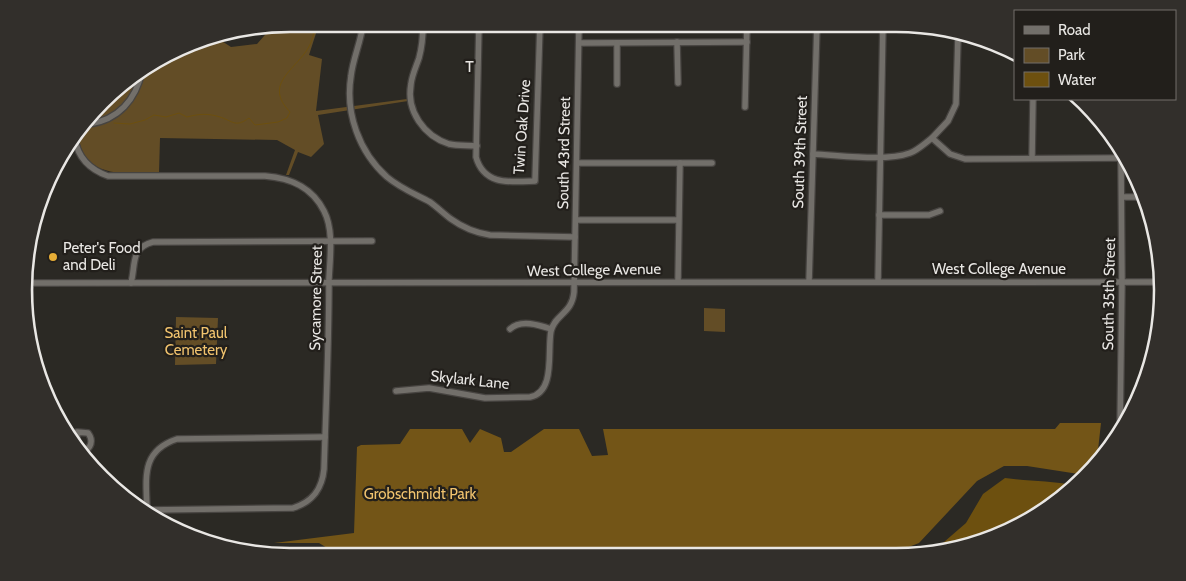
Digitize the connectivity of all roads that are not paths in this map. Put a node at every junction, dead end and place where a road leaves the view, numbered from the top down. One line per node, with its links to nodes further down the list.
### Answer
1 (362, 32): 37 (street)
2 (422, 32): 22 (street)
3 (479, 32): 22 (street, Twin Oak Drive)
4 (540, 32): 22 (street, Twin Oak Drive)
5 (579, 32): 12 (street, South 43rd Street)
6 (747, 32): 11 (street)
7 (817, 32): 23 (street, South 39th Street)
8 (883, 32): 24 (street)
9 (958, 40): 20 (street)
10 (677, 42): 11 (street); 13 (street); 15 (street)
11 (747, 42): 18 (street)
12 (579, 43): 13 (street); 27 (street, South 43rd Street)
13 (617, 43): 16 (street)
14 (140, 81): 19 (street)
15 (678, 83)
16 (617, 84)
17 (1033, 100): 25 (street)
18 (745, 107)
19 (95, 122)
20 (932, 138): 24 (street); 25 (street)
21 (77, 146): 38 (street, Sycamore Street)
22 (476, 146)
23 (812, 154): 24 (street); 42 (street, South 39th Street)
24 (880, 157): 34 (street)
25 (1032, 158): 26 (street)
26 (1117, 158)
27 (578, 163): 28 (street); 35 (street, South 43rd Street)
28 (680, 163): 29 (street); 36 (street)
29 (712, 163)
30 (1121, 166): 31 (street, South 35th Street)
31 (1122, 197): 32 (street); 43 (street, South 35th Street)
32 (1136, 197)
33 (940, 211): 34 (street)
34 (879, 215): 41 (street)
35 (576, 220): 36 (street); 37 (street, South 43rd Street)
36 (678, 220): 40 (street)
37 (575, 237): 48 (street, South 43rd Street)
38 (330, 241): 39 (street); 46 (street); 47 (street, Sycamore Street)
39 (372, 241)
40 (678, 281): 42 (street, West College Avenue); 48 (street, West College Avenue)
41 (878, 281): 42 (street, West College Avenue); 43 (street, West College Avenue)
42 (809, 282)
43 (1122, 282): 44 (street, West College Avenue); 52 (street, South 35th Street)
44 (1154, 282)
45 (32, 283): 46 (street, West College Avenue)
46 (131, 283): 47 (street, West College Avenue)
47 (329, 283): 48 (street, West College Avenue); 54 (street, Sycamore Street)
48 (573, 283): 49 (street)
49 (552, 328): 50 (street); 51 (street, Skylark Lane)
50 (510, 329)
51 (396, 391)
52 (1120, 418)
53 (77, 435): 55 (street)
54 (325, 437): 56 (street); 57 (street, Sycamore Street)
55 (87, 450)
56 (147, 505)
57 (155, 510)

